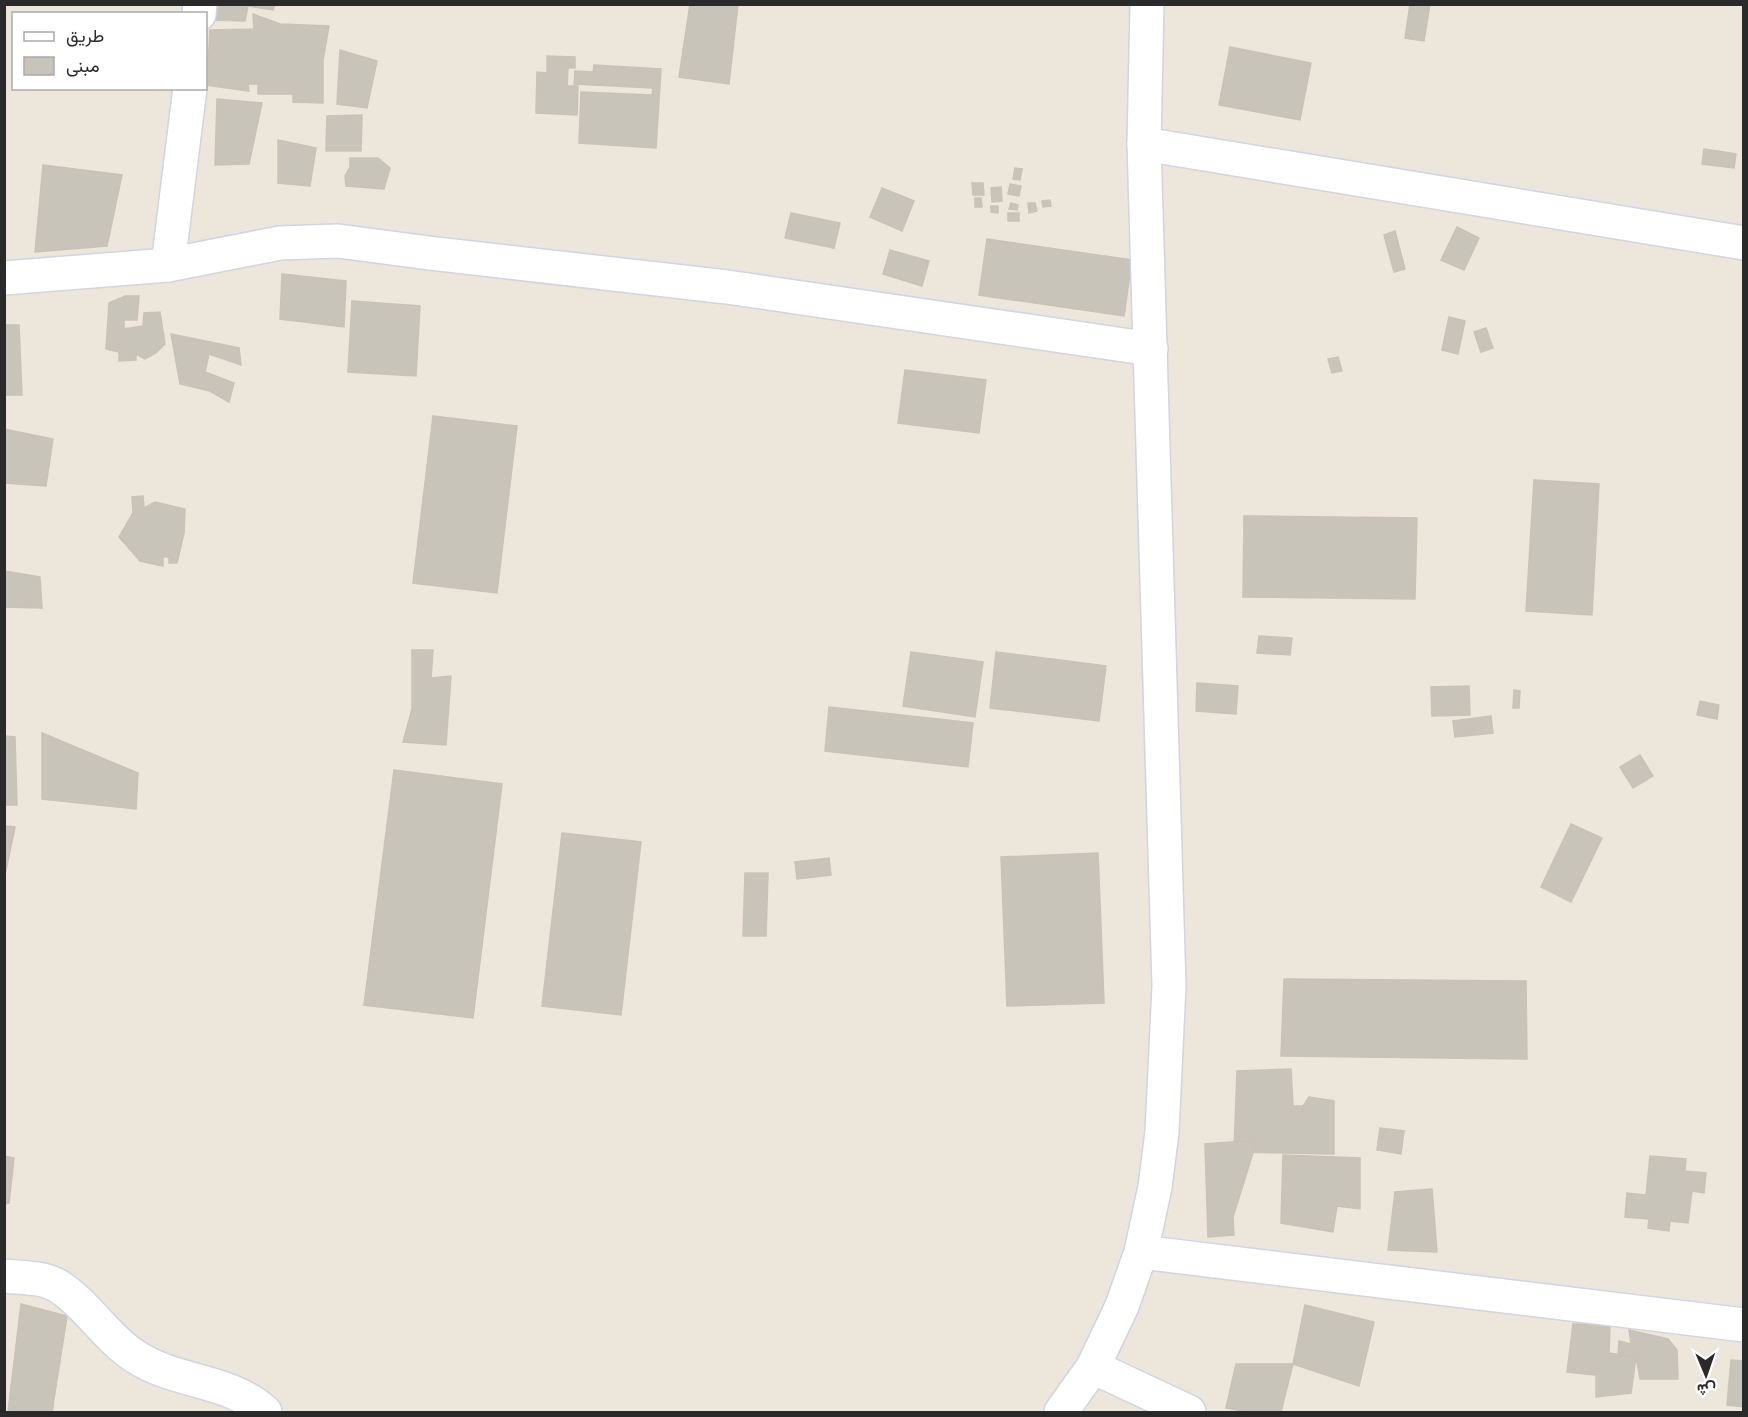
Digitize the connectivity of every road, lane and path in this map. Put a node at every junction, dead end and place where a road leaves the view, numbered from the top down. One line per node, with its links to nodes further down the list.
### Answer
1 (1147, 4): 3 (street)
2 (190, 90): 5 (street)
3 (1144, 144): 4 (street); 7 (street)
4 (1743, 243)
5 (168, 265): 6 (street); 7 (street)
6 (4, 278)
7 (1151, 349): 8 (street)
8 (1141, 1252): 10 (street); 11 (street)
9 (4, 1276): 12 (street)
10 (1743, 1325)
11 (1093, 1367): 13 (street); 14 (street)
12 (265, 1413)
13 (1061, 1413)
14 (1189, 1413)

